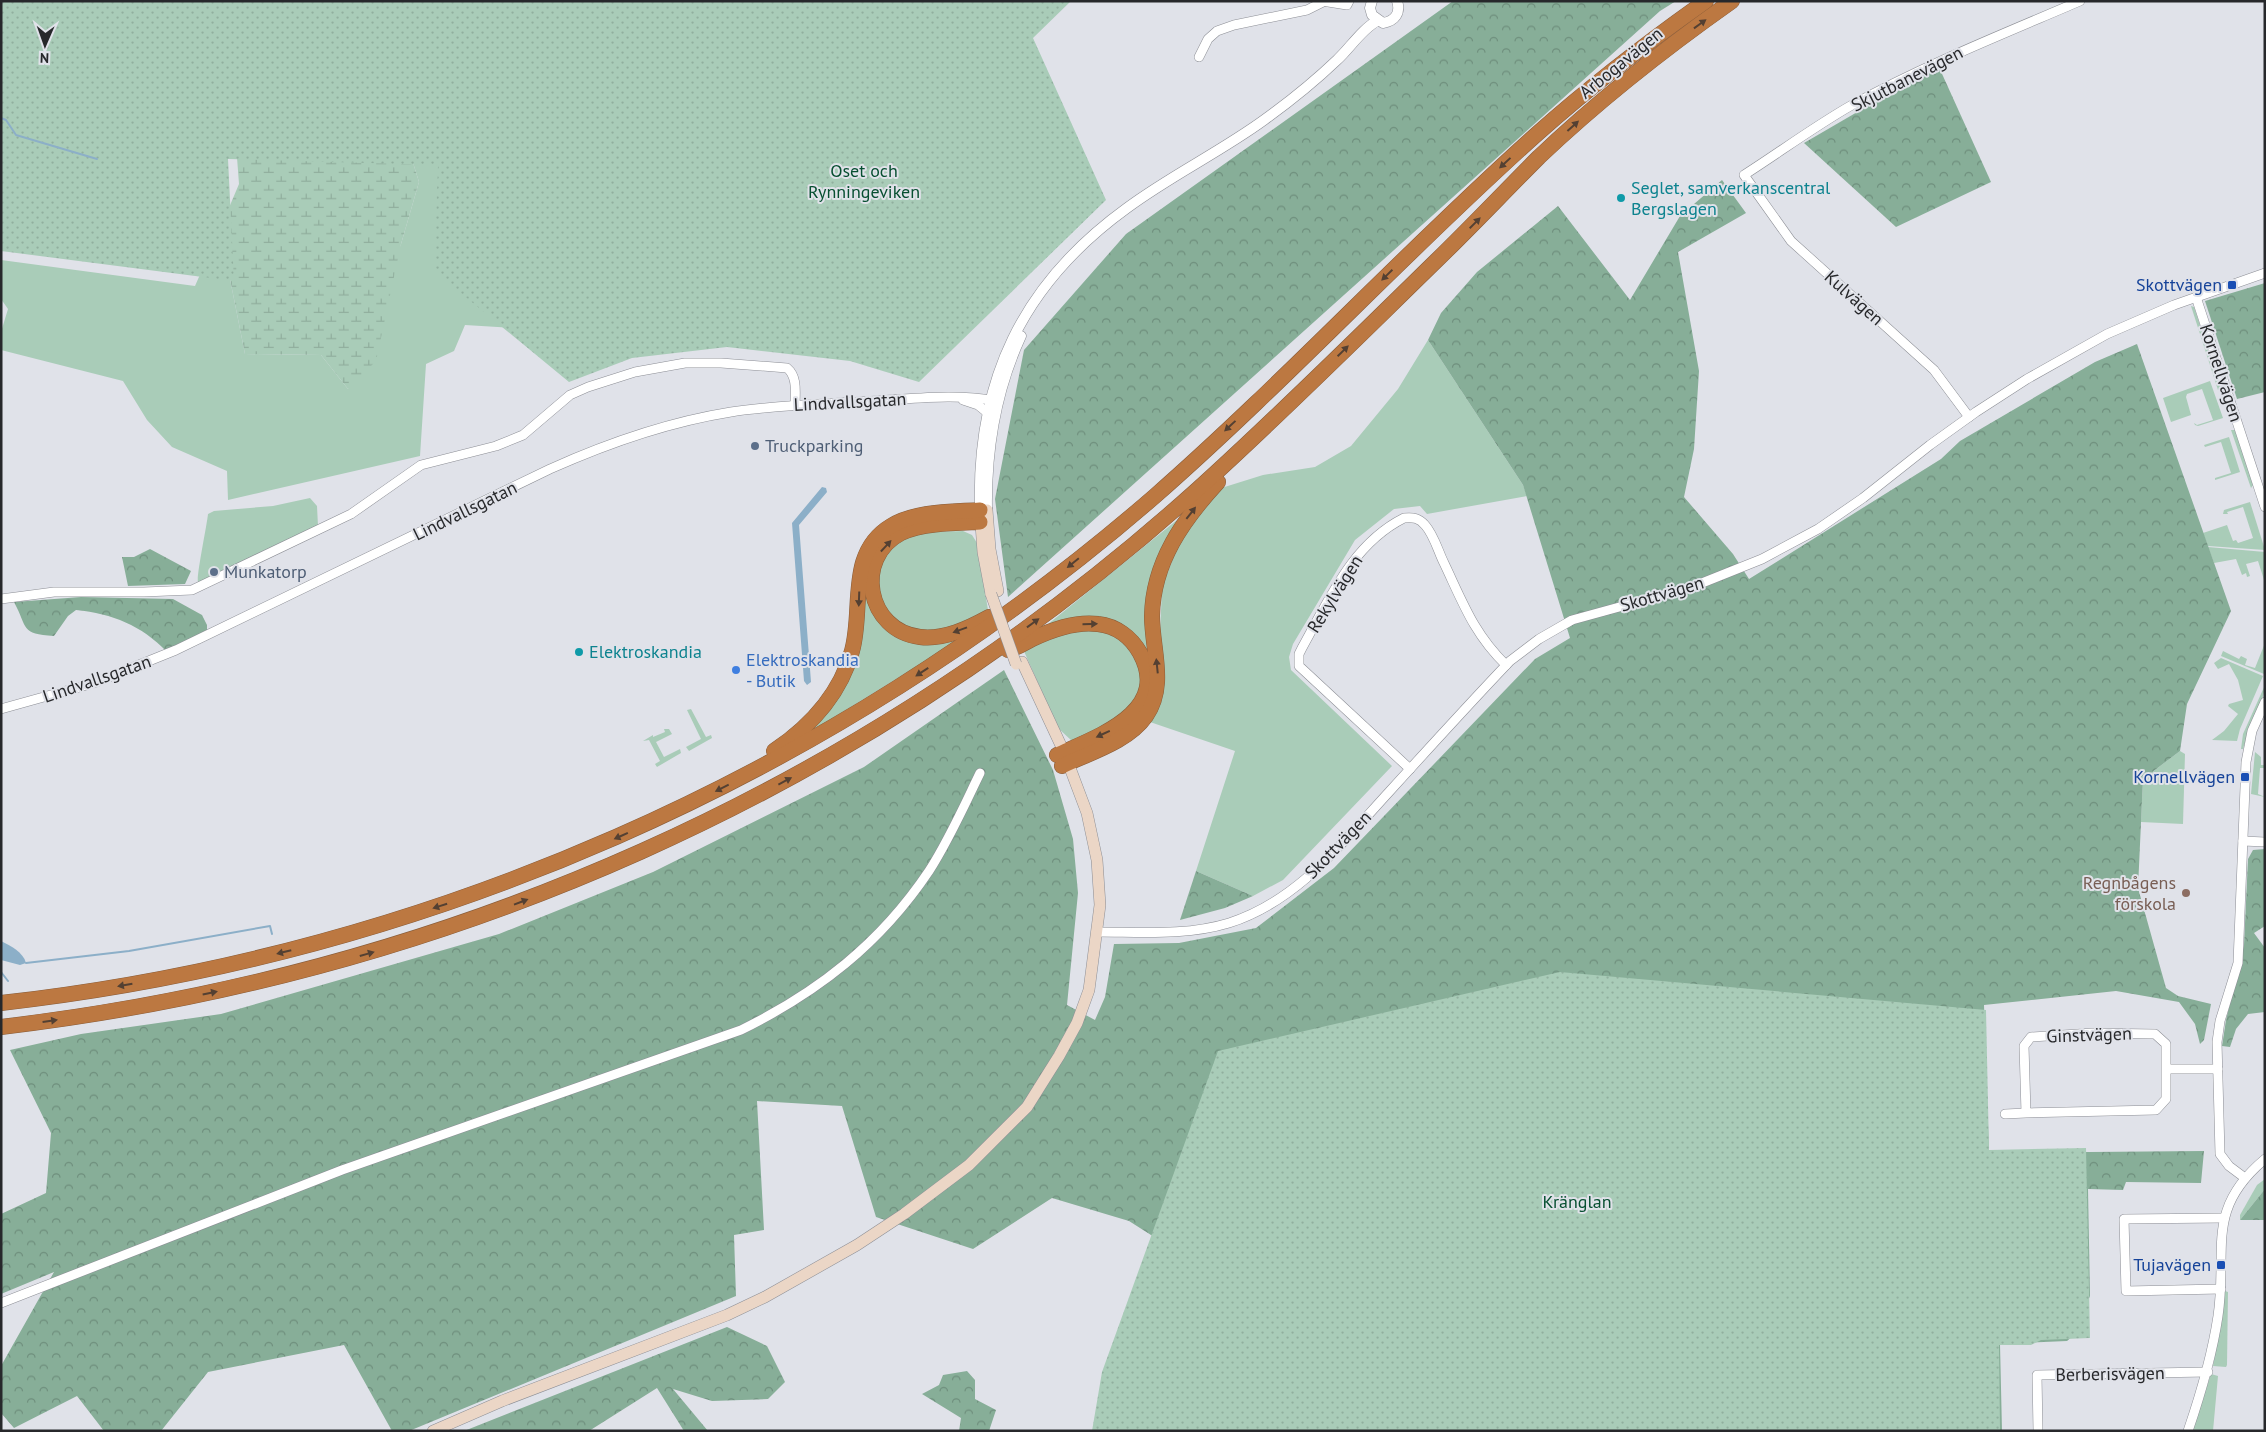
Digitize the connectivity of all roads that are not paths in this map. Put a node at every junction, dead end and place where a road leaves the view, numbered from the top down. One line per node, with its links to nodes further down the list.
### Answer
1 (1322, 1): 2 (street); 12 (street)
2 (1349, 1)
3 (1397, 1): 9 (street)
4 (1408, 1): 9 (street)
5 (1706, 1): 25 (highway, Arbogavägen, one-way to 25)
6 (1732, 1): 16 (highway, Arbogavägen, one-way to 6)
7 (2080, 1): 13 (street, Skjutbanevägen)
8 (1371, 4): 10 (street); 11 (street)
9 (1398, 14): 10 (street)
10 (1377, 21): 11 (street)
11 (1346, 52): 18 (street)
12 (1199, 57)
13 (1744, 175): 21 (street, Kulvägen)
14 (2265, 273): 15 (street, Skottvägen)
15 (2196, 297): 21 (street, Skottvägen); 22 (street, Kornellvägen)
16 (1318, 375): 26 (highway, one-way to 16); 30 (highway, one-way to 16)
17 (951, 397): 18 (street, Lindvallsgatan); 19 (street, Lindvallsgatan); 20 (street, Lindvallsgatan)
18 (995, 400): 20 (street); 23 (street)
19 (795, 406): 24 (street); 29 (street, Lindvallsgatan)
20 (989, 414): 23 (street)
21 (1969, 417): 27 (street, Skottvägen)
22 (2265, 507)
23 (984, 516): 25 (highway, one-way to 23); 30 (main road); 31 (highway, one-way to 31)
24 (1, 599)
25 (1005, 614): 31 (highway, Arbogavägen, one-way to 31)
26 (994, 652): 30 (highway, one-way to 30); 38 (highway, one-way to 26)
27 (1506, 665): 32 (street, Skottvägen); 32 (street, Rekylvägen)
28 (2265, 702): 34 (street)
29 (1, 709)
30 (1063, 759): 36 (main road)
31 (765, 765): 37 (highway, Arbogavägen, one-way to 37)
32 (1410, 769): 36 (street, Skottvägen)
33 (980, 774): 47 (street)
34 (2243, 841): 35 (street); 40 (street)
35 (2265, 842)
36 (1097, 932): 49 (main road)
37 (1, 1002)
38 (1, 1026)
39 (2168, 1069): 40 (street); 42 (street, Ginstvägen); 42 (street, Ginstvägen)
40 (2218, 1069): 44 (street)
41 (2005, 1114): 42 (street, Ginstvägen)
42 (2026, 1114)
43 (2265, 1159): 44 (street)
44 (2244, 1178): 45 (street)
45 (2224, 1218): 46 (street); 46 (street)
46 (2221, 1289): 48 (street)
47 (1, 1302)
48 (2208, 1372): 50 (street, Berberisvägen); 51 (street)
49 (433, 1431)
50 (2038, 1431)
51 (2188, 1431)

